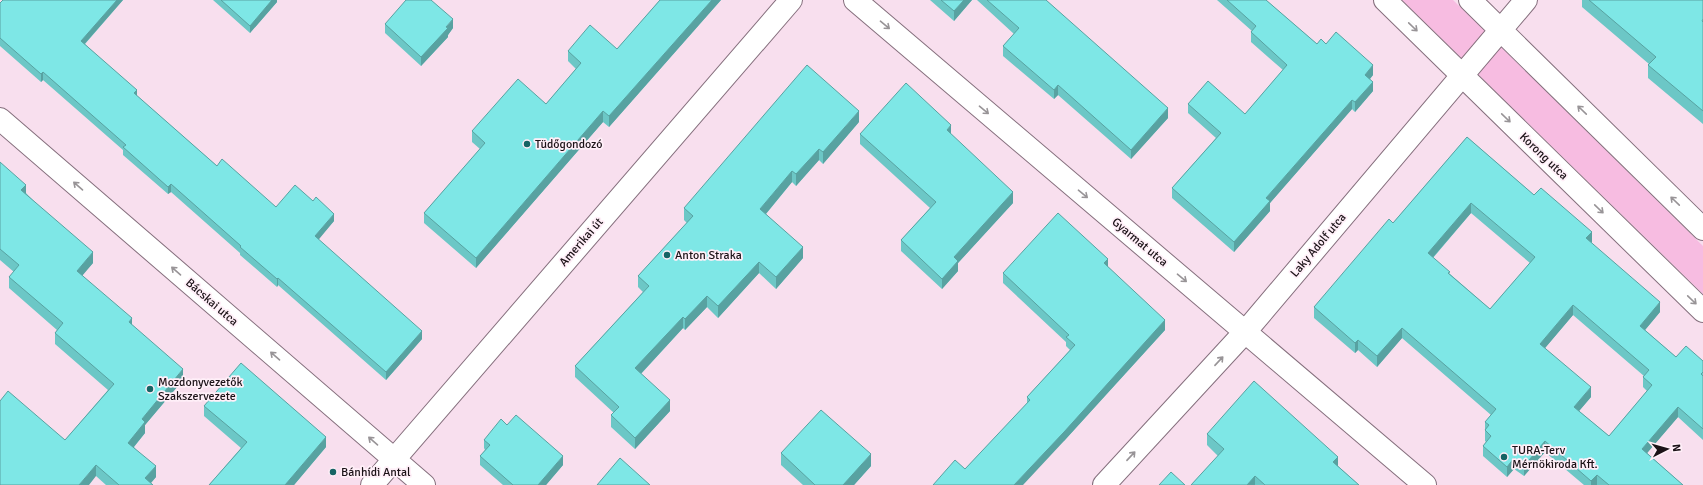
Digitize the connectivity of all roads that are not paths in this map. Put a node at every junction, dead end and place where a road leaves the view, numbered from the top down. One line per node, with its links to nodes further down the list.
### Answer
1 (791, 0): 12 (street, Amerikai út)
2 (855, 0): 11 (street, Gyarmat utca, one-way to 11)
3 (1385, 0): 7 (street, Korong utca, one-way to 7)
4 (1470, 0): 6 (street)
5 (1526, 0): 6 (street, Laky Adolf utca)
6 (1500, 30): 7 (street, Laky Adolf utca); 9 (street, one-way to 6)
7 (1462, 75): 10 (street, Korong utca, one-way to 10); 11 (street, Laky Adolf utca)
8 (0, 119): 12 (street, Bácskai utca, one-way to 8)
9 (1703, 229)
10 (1703, 311)
11 (1245, 332): 15 (street, Laky Adolf utca, one-way to 11); 16 (street, Gyarmat utca)
12 (394, 459): 13 (street, Amerikai út); 14 (street, Bácskai utca)
13 (372, 485)
14 (424, 485)
15 (1104, 485)
16 (1425, 485)

